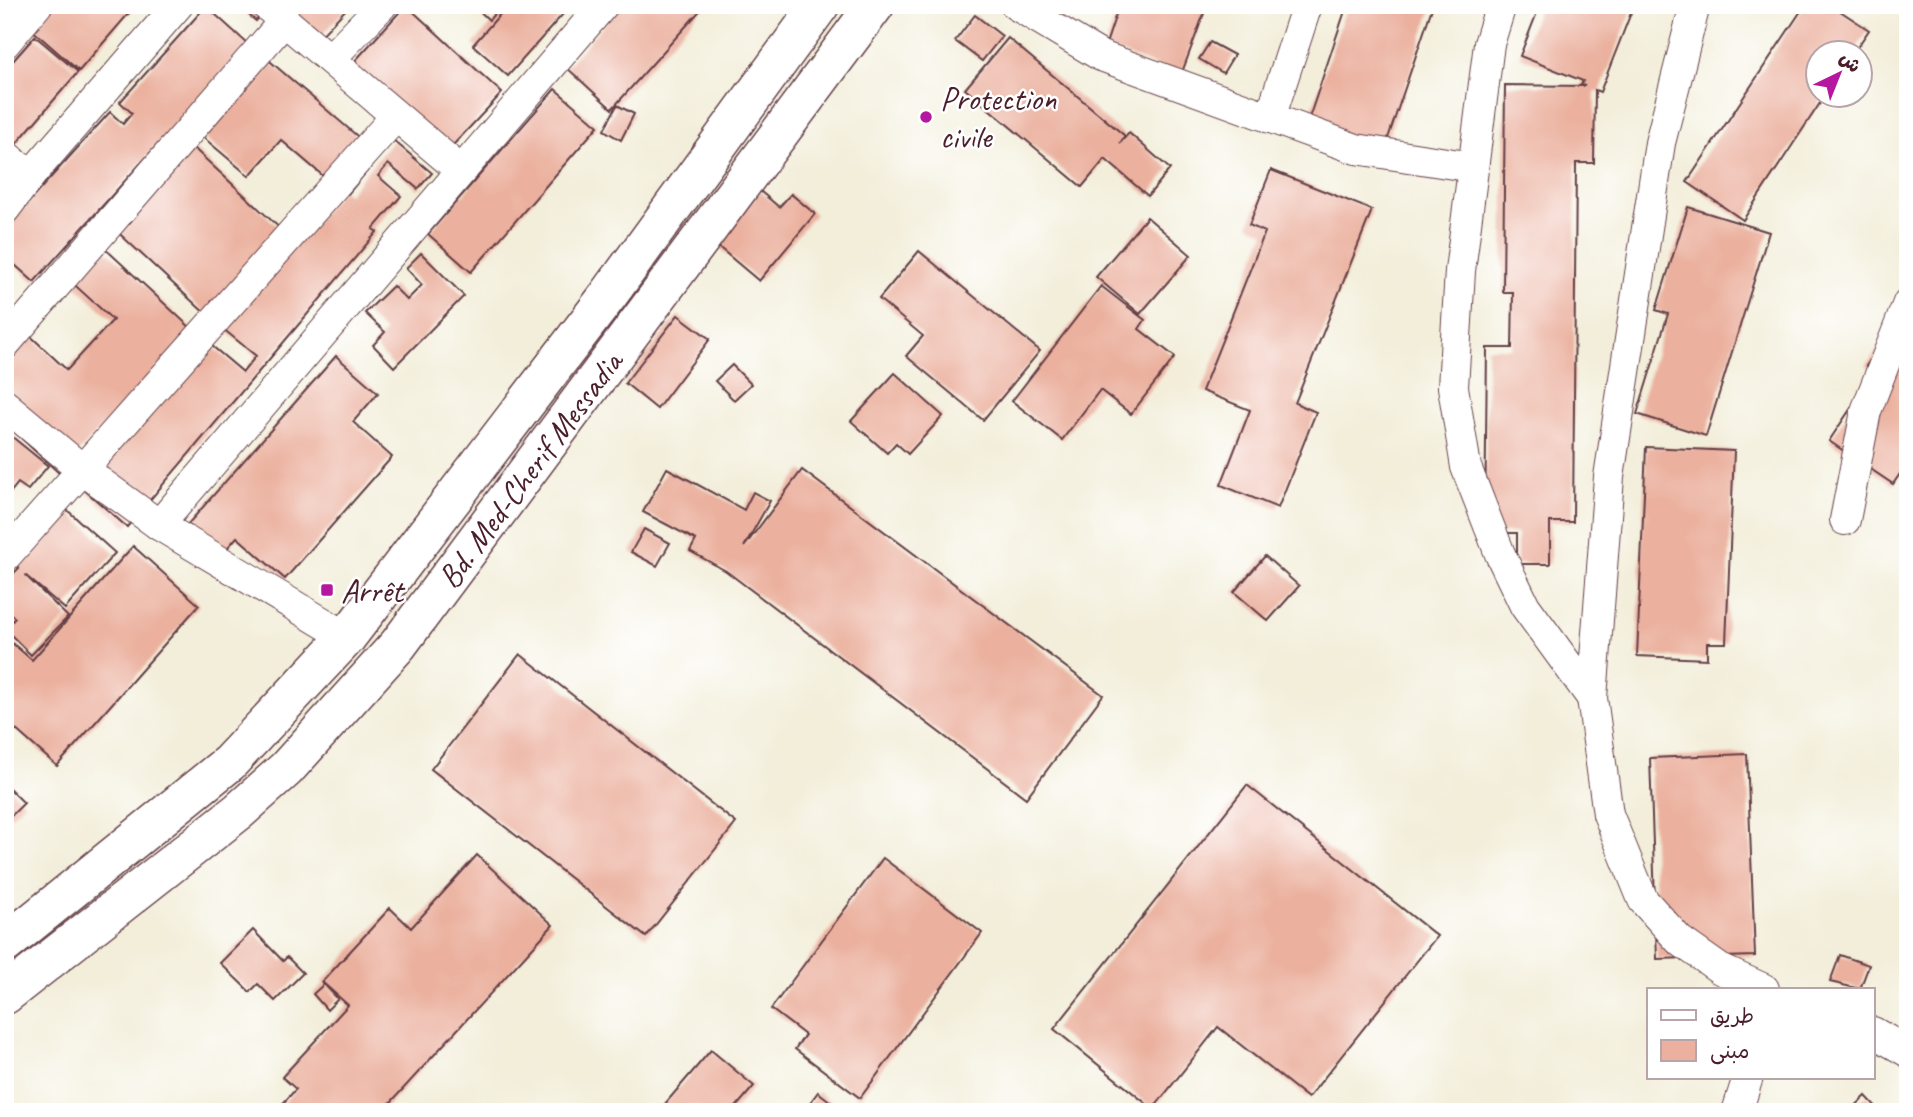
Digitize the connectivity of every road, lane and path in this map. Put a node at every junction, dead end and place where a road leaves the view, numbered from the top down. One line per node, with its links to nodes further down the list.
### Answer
1 (37, 5): 12 (street)
2 (178, 5): 19 (street)
3 (382, 5): 13 (street)
4 (603, 5): 18 (street)
5 (820, 5): 28 (highway, Bd. Med-Cherif Messadia)
6 (875, 5): 32 (highway, Bd. Med-Cherif Messadia)
7 (1016, 5): 15 (street)
8 (1307, 5): 15 (street)
9 (1501, 5): 17 (street)
10 (1695, 5): 29 (street)
11 (275, 13): 13 (street); 22 (street)
12 (5, 44)
13 (331, 58): 14 (street)
14 (396, 116): 18 (street); 24 (street)
15 (1270, 118): 17 (street)
16 (5, 155): 19 (street)
17 (1473, 167): 29 (street)
18 (460, 170): 26 (street)
19 (30, 176): 20 (street)
20 (5, 209)
21 (1908, 303): 25 (street)
22 (5, 344)
23 (5, 405): 24 (street)
24 (83, 470): 26 (street); 27 (street)
25 (1845, 520)
26 (159, 525): 28 (street)
27 (5, 557)
28 (347, 636): 30 (highway, Bd. Med-Cherif Messadia)
29 (1592, 698): 31 (street)
30 (5, 944)
31 (1762, 988)
32 (5, 995)
33 (1874, 1033): 34 (street)
34 (1908, 1052)
35 (1748, 1078): 36 (street)
36 (1737, 1112)

